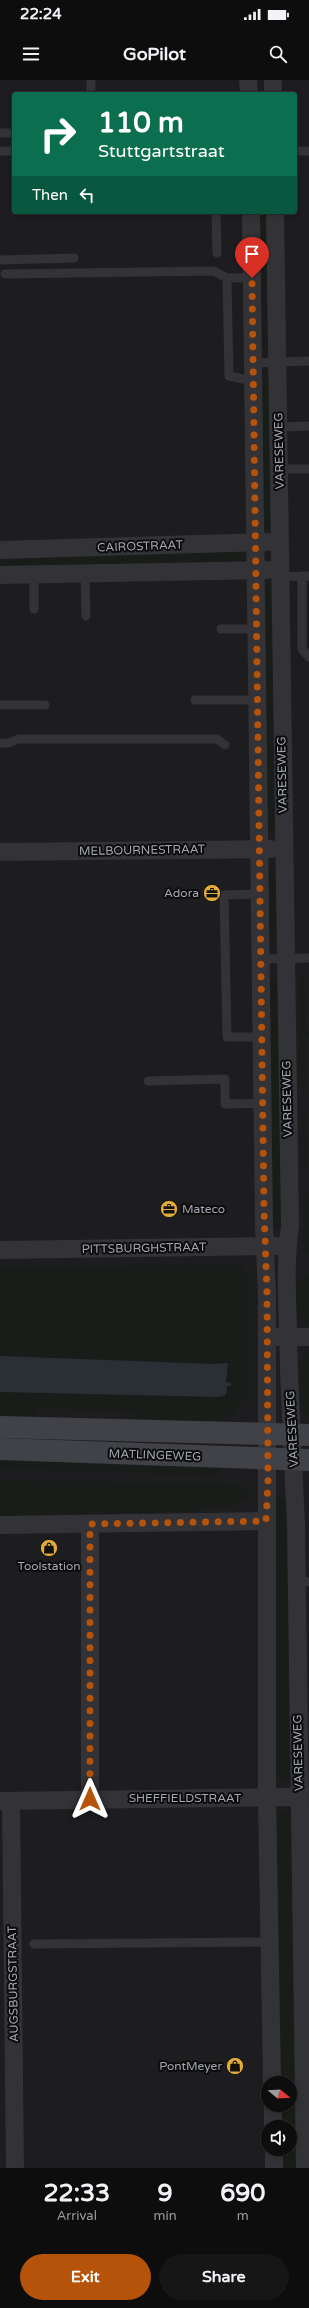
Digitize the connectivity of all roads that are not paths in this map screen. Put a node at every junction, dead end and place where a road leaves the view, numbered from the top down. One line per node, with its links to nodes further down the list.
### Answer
1 (91, 80): 4 (lane)
2 (248, 80): 5 (street)
3 (272, 80): 6 (street)
4 (91, 92)
5 (249, 92)
6 (273, 92)
7 (0, 133): 8 (lane)
8 (12, 133)
9 (0, 151): 10 (lane)
10 (12, 151)
11 (297, 151): 12 (lane)
12 (309, 151)
13 (216, 214): 16 (lane)
14 (250, 214): 21 (street, VARESEWEG)
15 (275, 214): 23 (street, VARESEWEG)
16 (217, 253)
17 (74, 258): 18 (lane)
18 (0, 260)
19 (5, 274): 20 (lane)
20 (227, 278): 21 (lane); 25 (lane)
21 (252, 278): 24 (street, VARESEWEG)
22 (309, 361): 23 (lane)
23 (278, 362): 24 (lane); 27 (street, VARESEWEG)
24 (253, 363): 25 (street, VARESEWEG)
25 (253, 381): 31 (street, VARESEWEG)
26 (309, 426): 27 (lane)
27 (279, 427): 28 (street, VARESEWEG)
28 (279, 469): 29 (lane); 30 (street, VARESEWEG)
29 (309, 469)
30 (280, 542): 31 (street, CAIROSTRAAT); 35 (street, VARESEWEG)
31 (256, 543): 32 (street, CAIROSTRAAT); 33 (street, VARESEWEG)
32 (0, 550)
33 (256, 570): 34 (street); 35 (street); 42 (street, VARESEWEG)
34 (85, 573): 36 (street); 40 (lane)
35 (280, 573): 38 (lane); 51 (street, VARESEWEG)
36 (34, 574): 37 (street); 39 (lane)
37 (0, 575)
38 (305, 576): 43 (lane)
39 (34, 609)
40 (86, 616)
41 (221, 629): 42 (lane)
42 (256, 629): 45 (street, VARESEWEG)
43 (309, 656)
44 (195, 700): 45 (lane)
45 (257, 700): 50 (street, VARESEWEG)
46 (45, 704): 47 (lane)
47 (0, 705)
48 (0, 744): 49 (lane)
49 (225, 745)
50 (259, 849): 51 (street, MELBOURNESTRAAT); 52 (street, MELBOURNESTRAAT); 53 (street, VARESEWEG)
51 (284, 849): 54 (street, VARESEWEG)
52 (0, 852)
53 (259, 894): 56 (street, VARESEWEG); 57 (lane)
54 (285, 958): 55 (lane); 56 (lane); 61 (street, VARESEWEG)
55 (309, 958)
56 (260, 959): 57 (street, VARESEWEG)
57 (261, 1037): 59 (street, VARESEWEG)
58 (148, 1081): 59 (lane)
59 (262, 1103): 60 (street, VARESEWEG)
60 (266, 1246): 61 (street, PITTSBURGHSTRAAT); 62 (street, PITTSBURGHSTRAAT); 63 (street, VARESEWEG)
61 (287, 1246): 64 (street, VARESEWEG)
62 (0, 1250)
63 (267, 1337): 64 (street); 67 (street, VARESEWEG)
64 (288, 1337): 65 (street); 68 (street, VARESEWEG)
65 (309, 1337)
66 (0, 1426): 67 (main road, MATLINGEWEG)
67 (267, 1433): 68 (main road, MATLINGEWEG); 70 (street, VARESEWEG)
68 (300, 1435): 71 (street, VARESEWEG)
69 (0, 1449): 70 (main road, MATLINGEWEG)
70 (268, 1458): 71 (main road, MATLINGEWEG); 72 (street, VARESEWEG)
71 (301, 1460): 75 (street, VARESEWEG)
72 (266, 1521): 73 (street); 78 (street, VARESEWEG)
73 (90, 1524): 74 (street); 79 (street)
74 (0, 1525)
75 (303, 1582): 76 (street, VARESEWEG)
76 (303, 1700): 77 (street, VARESEWEG)
77 (298, 1797): 78 (street, SHEFFIELDSTRAAT); 81 (street, VARESEWEG)
78 (267, 1798): 79 (street, SHEFFIELDSTRAAT); 83 (street, VARESEWEG)
79 (90, 1799): 80 (street, SHEFFIELDSTRAAT)
80 (6, 1801): 84 (street, AUGSBURGSTRAAT)
81 (304, 1860): 82 (street, VARESEWEG)
82 (304, 1897): 90 (street, VARESEWEG)
83 (270, 1942): 85 (lane); 86 (street, VARESEWEG)
84 (6, 1944): 88 (street, AUGSBURGSTRAAT)
85 (34, 1944)
86 (272, 2076)
87 (274, 2156): 89 (street)
88 (14, 2168)
89 (274, 2168)
90 (305, 2168)

